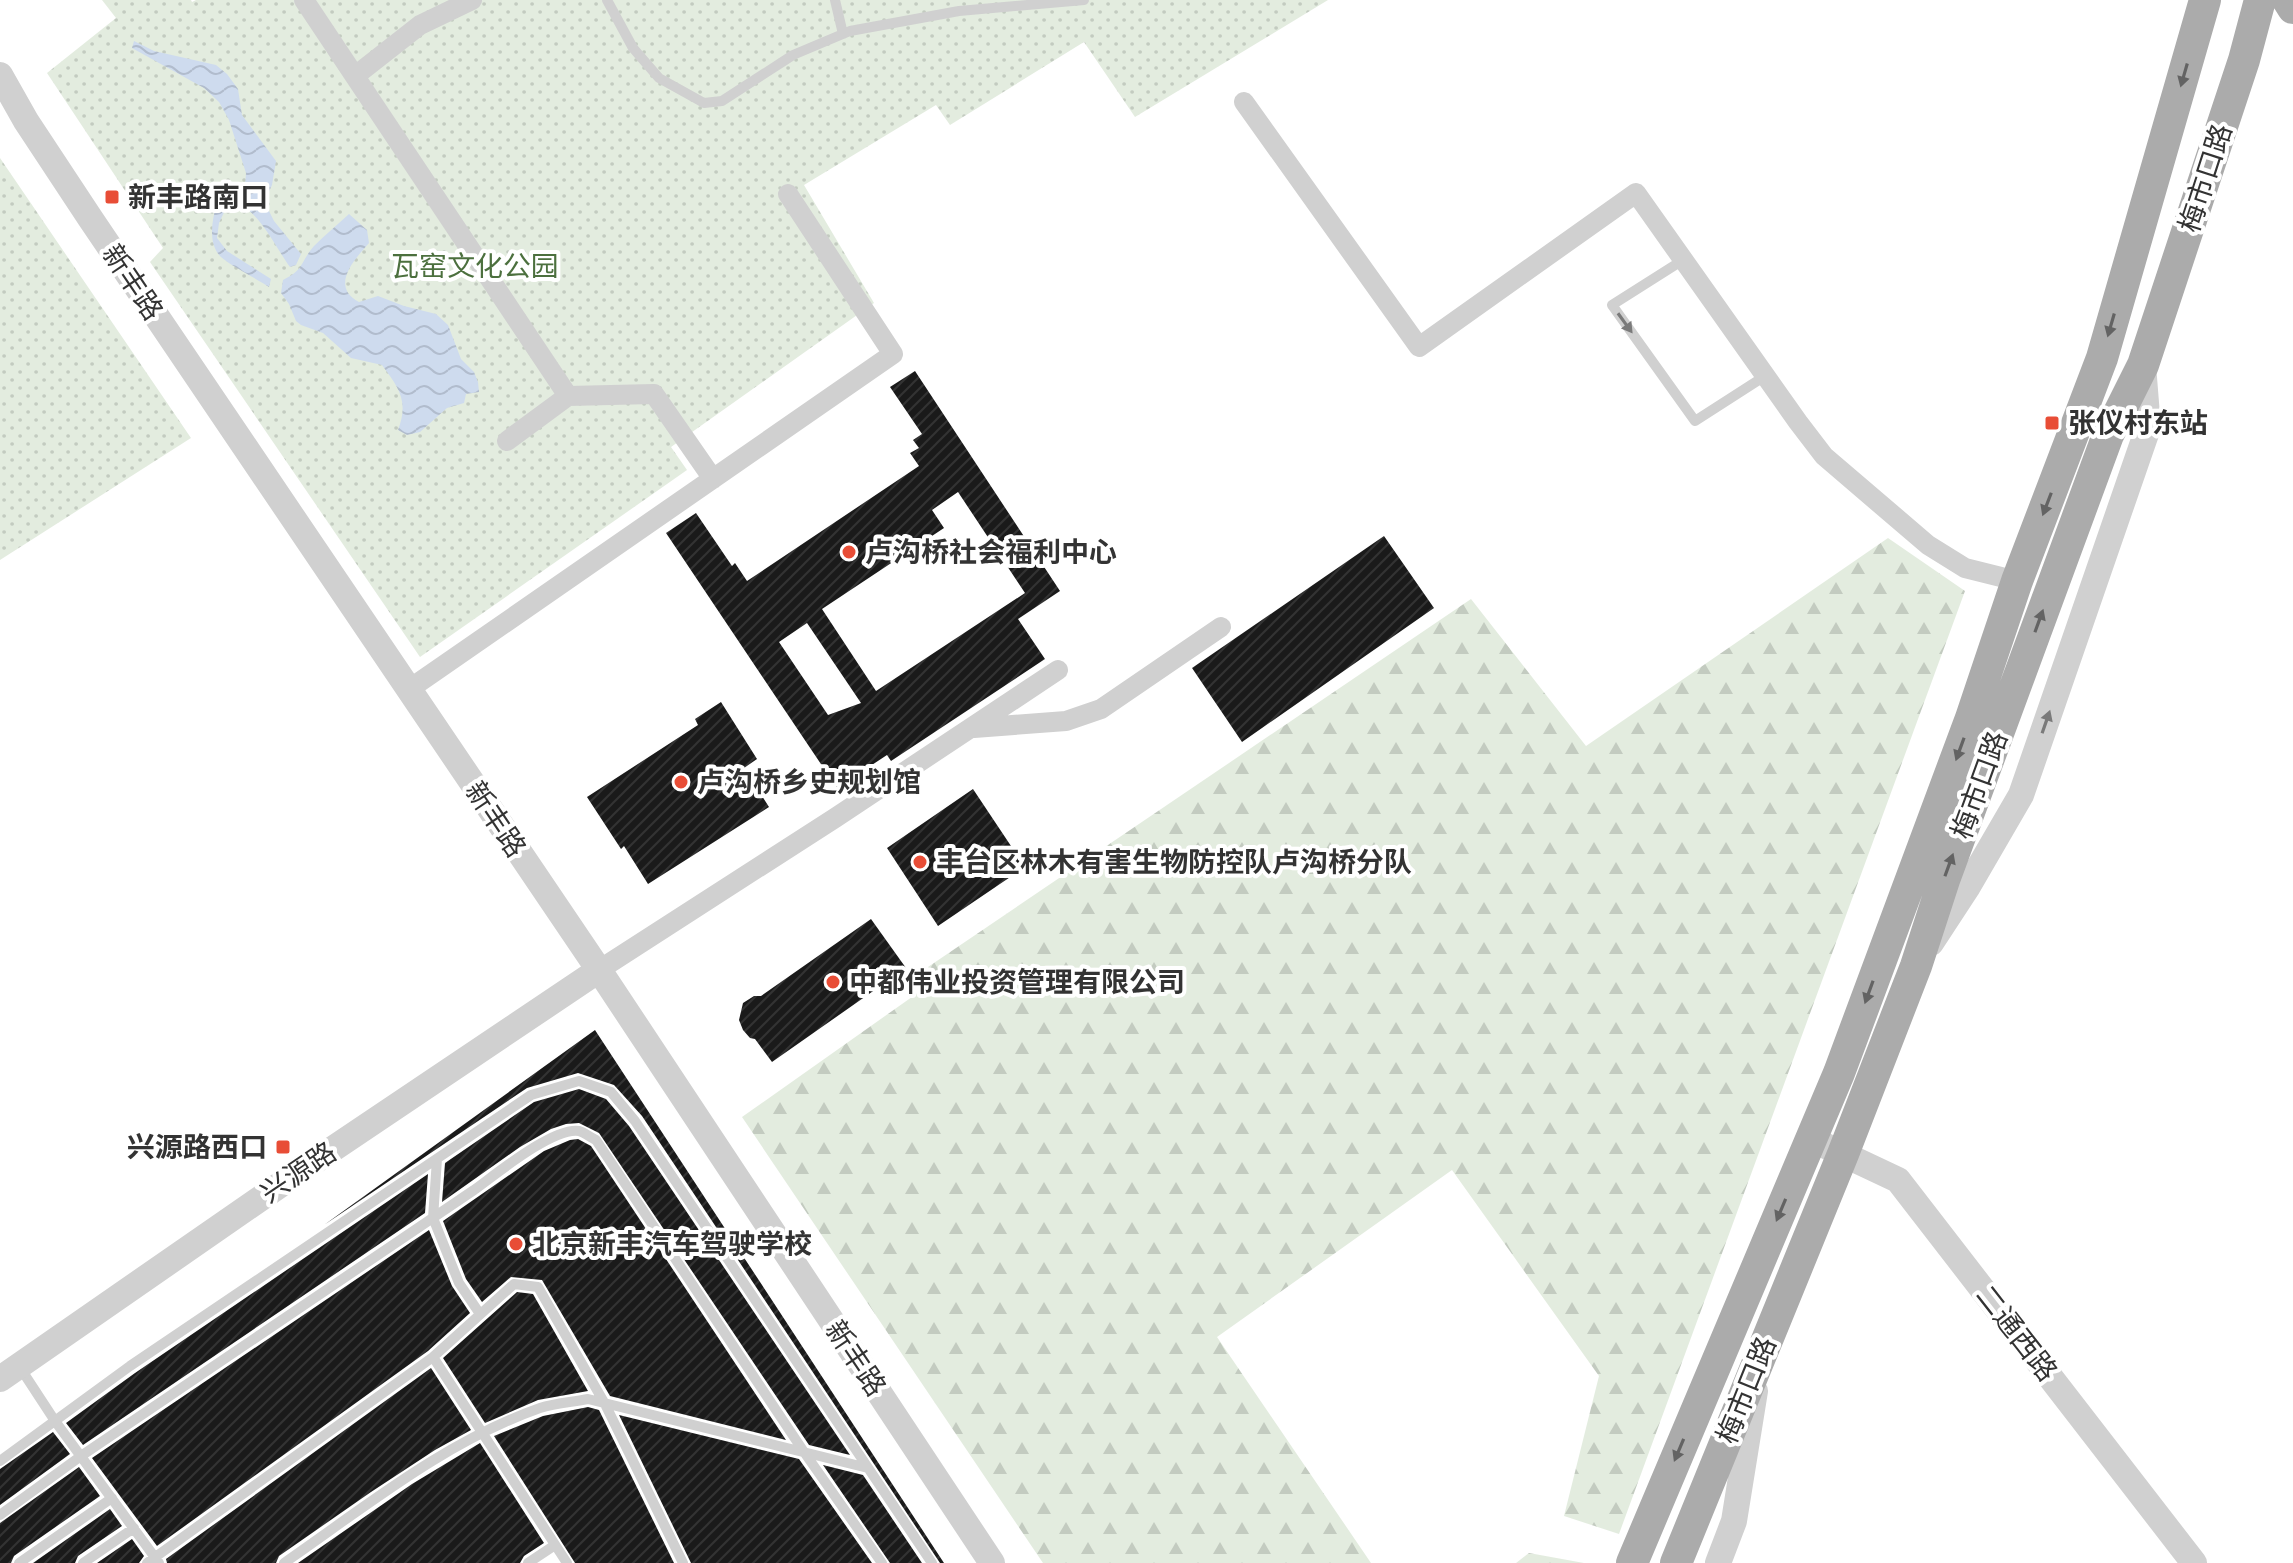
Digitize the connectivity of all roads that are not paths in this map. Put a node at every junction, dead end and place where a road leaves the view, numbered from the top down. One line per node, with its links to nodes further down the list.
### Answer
1 (304, 0): 12 (street)
2 (472, 0): 12 (street)
3 (607, 0): 10 (lane)
4 (835, 0): 10 (lane)
5 (1084, 0): 10 (lane)
6 (2205, 0): 21 (main road, 梅市口路, one-way to 21)
7 (2260, 0): 16 (main road, 梅市口路)
8 (2288, 0): 9 (main road)
9 (2293, 8)
10 (843, 34)
11 (0, 75): 24 (street, 新丰路)
12 (355, 76): 18 (street)
13 (1244, 102): 15 (street)
14 (788, 194): 20 (street)
15 (1683, 260): 17 (street); 17 (lane, one-way to 17)
16 (2143, 365): 26 (main road, 梅市口路, one-way to 16); 26 (street, one-way to 16)
17 (1765, 376): 21 (street)
18 (568, 396): 19 (street); 20 (street)
19 (507, 441)
20 (713, 479): 24 (street)
21 (2017, 581): 28 (main road, 梅市口路, one-way to 28)
22 (1221, 627): 25 (street)
23 (1058, 670): 25 (street)
24 (408, 690): 27 (street, 新丰路)
25 (970, 728): 27 (street)
26 (1916, 966): 29 (main road, 梅市口路)
27 (599, 970): 35 (street, 兴源路); 56 (street, 新丰路)
28 (1811, 1139): 29 (street, 二通西路); 57 (main road, 梅市口路, one-way to 57)
29 (1843, 1154): 33 (main road, 梅市口路); 60 (street, 二通西路)
30 (437, 1159): 31 (lane); 37 (lane); 42 (lane)
31 (433, 1218): 32 (lane); 39 (lane); 40 (lane)
32 (480, 1314): 34 (lane); 36 (lane)
33 (1761, 1353): 58 (main road, 梅市口路); 59 (street)
34 (433, 1357): 38 (lane); 47 (lane)
35 (10, 1373): 37 (lane)
36 (605, 1404): 38 (lane); 39 (lane); 53 (lane)
37 (55, 1421): 40 (lane); 41 (lane)
38 (482, 1432): 46 (lane); 50 (lane)
39 (804, 1452): 42 (lane); 54 (lane)
40 (81, 1456): 43 (lane); 44 (lane)
41 (0, 1461)
42 (869, 1468): 55 (lane)
43 (112, 1498): 45 (lane); 48 (lane)
44 (0, 1515)
45 (134, 1528): 47 (lane); 49 (lane)
46 (555, 1545): 51 (lane); 52 (lane)
47 (154, 1561)
48 (19, 1563)
49 (83, 1563)
50 (284, 1563)
51 (528, 1563)
52 (567, 1563)
53 (683, 1563)
54 (882, 1563)
55 (932, 1563)
56 (992, 1563)
57 (1632, 1563)
58 (1676, 1563)
59 (1718, 1563)
60 (2194, 1563)

